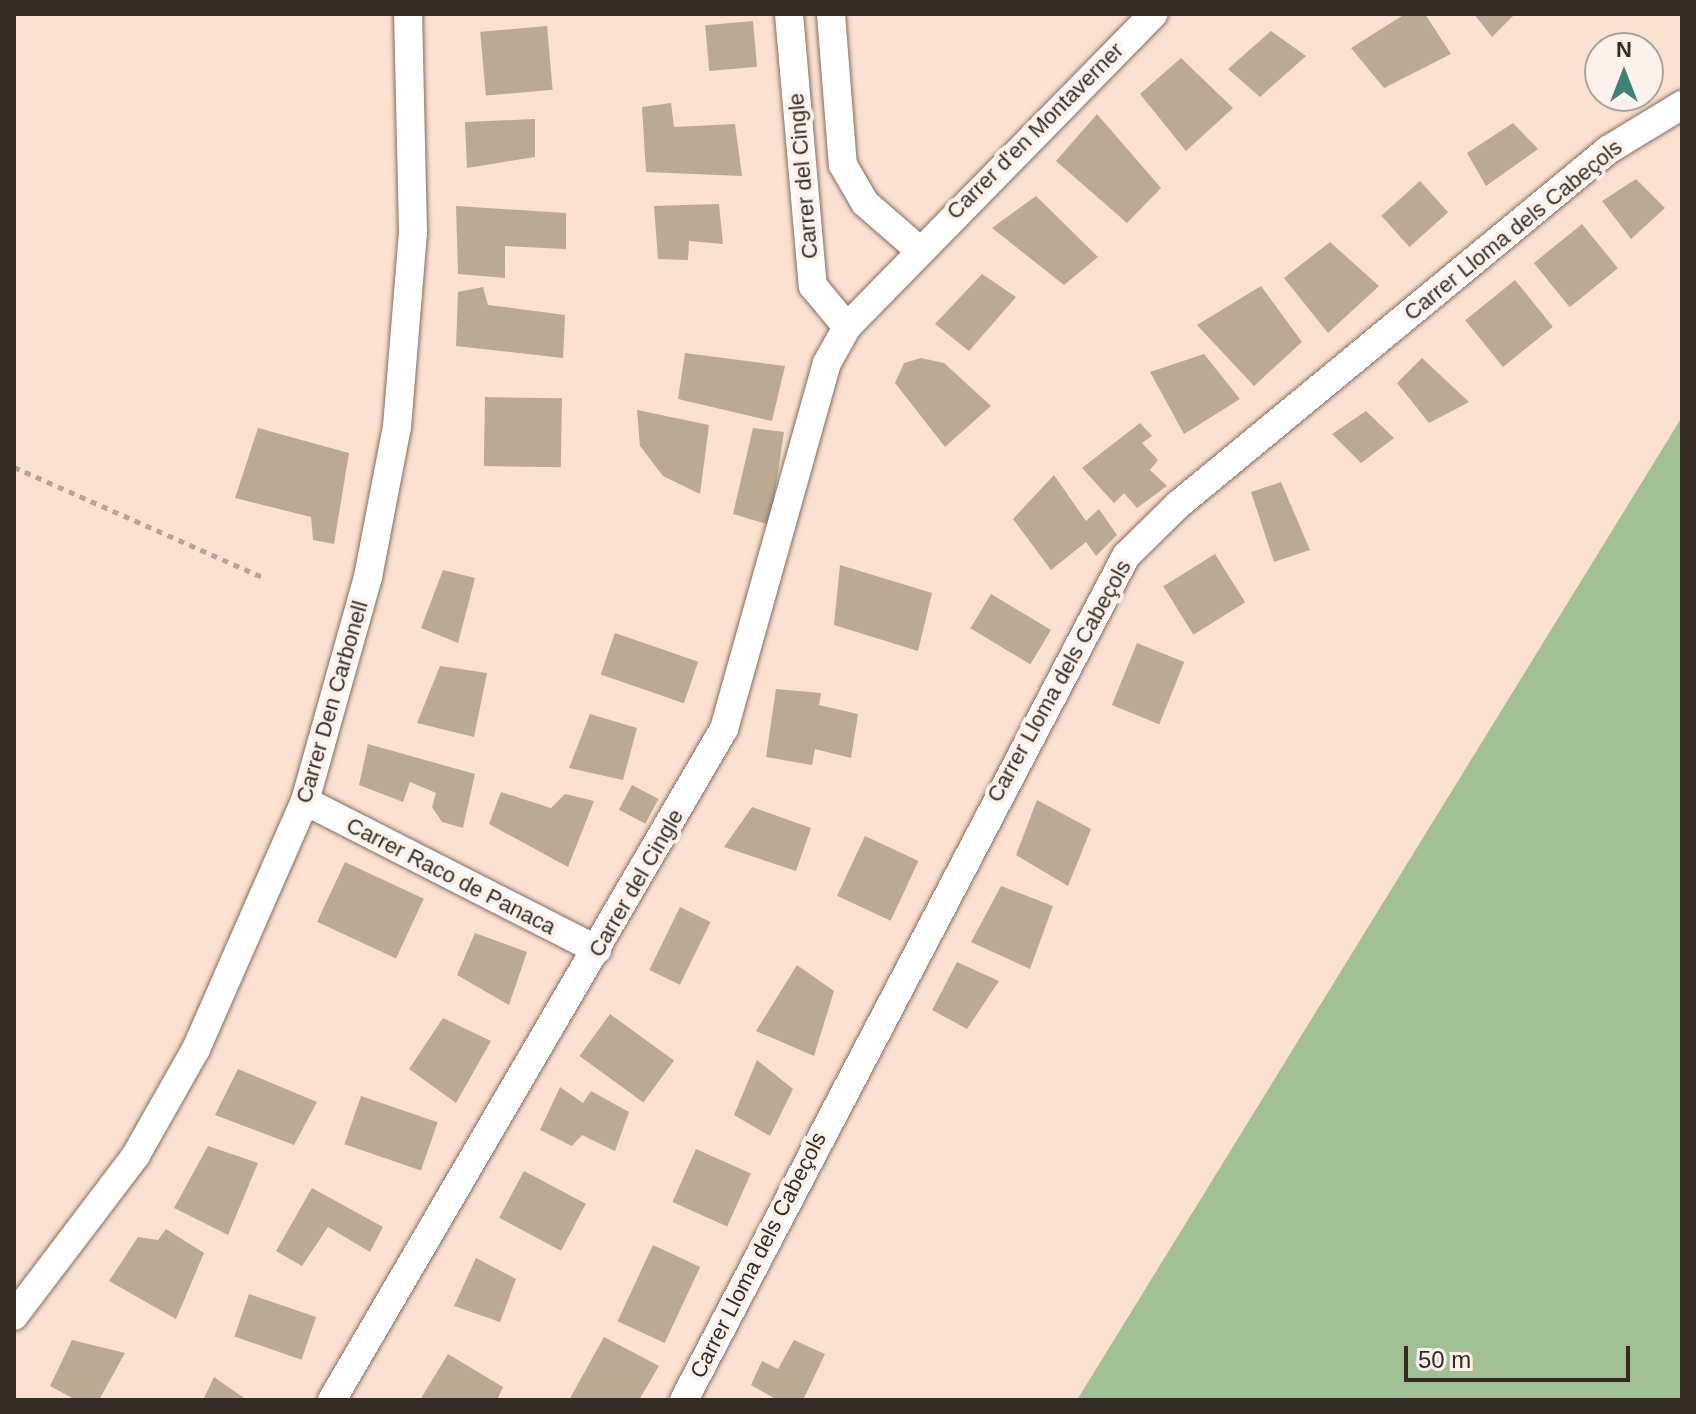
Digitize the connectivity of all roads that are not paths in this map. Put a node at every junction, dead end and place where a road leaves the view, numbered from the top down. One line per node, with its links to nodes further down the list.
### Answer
1 (408, 14): 8 (street, Carrer Den Carbonell)
2 (789, 14): 7 (street, Carrer del Cingle)
3 (831, 14): 6 (street)
4 (1153, 14): 6 (street, Carrer d'en Montaverner)
5 (1682, 105): 12 (street, Carrer Lloma dels Cabeçols)
6 (918, 249): 7 (street, Carrer del Cingle)
7 (847, 327): 9 (street, Carrer del Cingle)
8 (305, 801): 9 (street, Carrer Raco de Panaca); 10 (street, Carrer Den Carbonell)
9 (597, 950): 11 (street, Carrer del Cingle)
10 (14, 1316)
11 (332, 1400)
12 (684, 1400)

